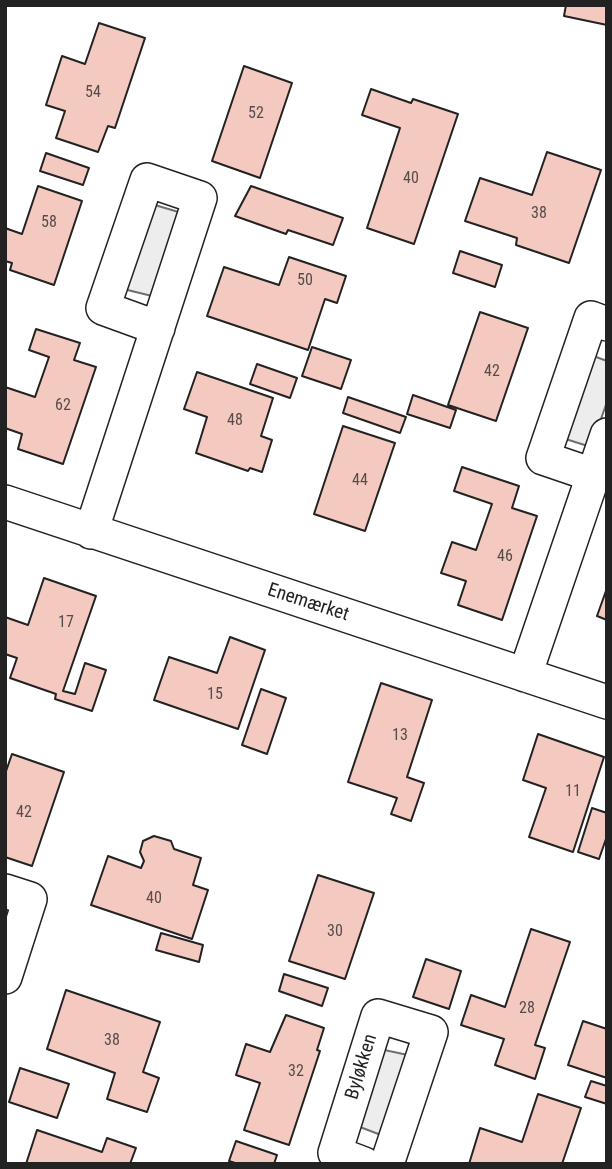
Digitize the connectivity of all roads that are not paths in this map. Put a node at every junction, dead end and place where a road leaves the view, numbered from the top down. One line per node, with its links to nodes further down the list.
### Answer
1 (607, 324): 4 (street)
2 (158, 328): 6 (street)
3 (607, 435): 4 (street)
4 (593, 475): 7 (street)
5 (5, 502): 6 (street, Enemærket)
6 (91, 532): 7 (street, Enemærket)
7 (525, 675): 8 (street, Enemærket)
8 (607, 702)
9 (5, 891): 10 (street)
10 (5, 977)
11 (364, 1164): 12 (street, Byløkken)
12 (387, 1164)

